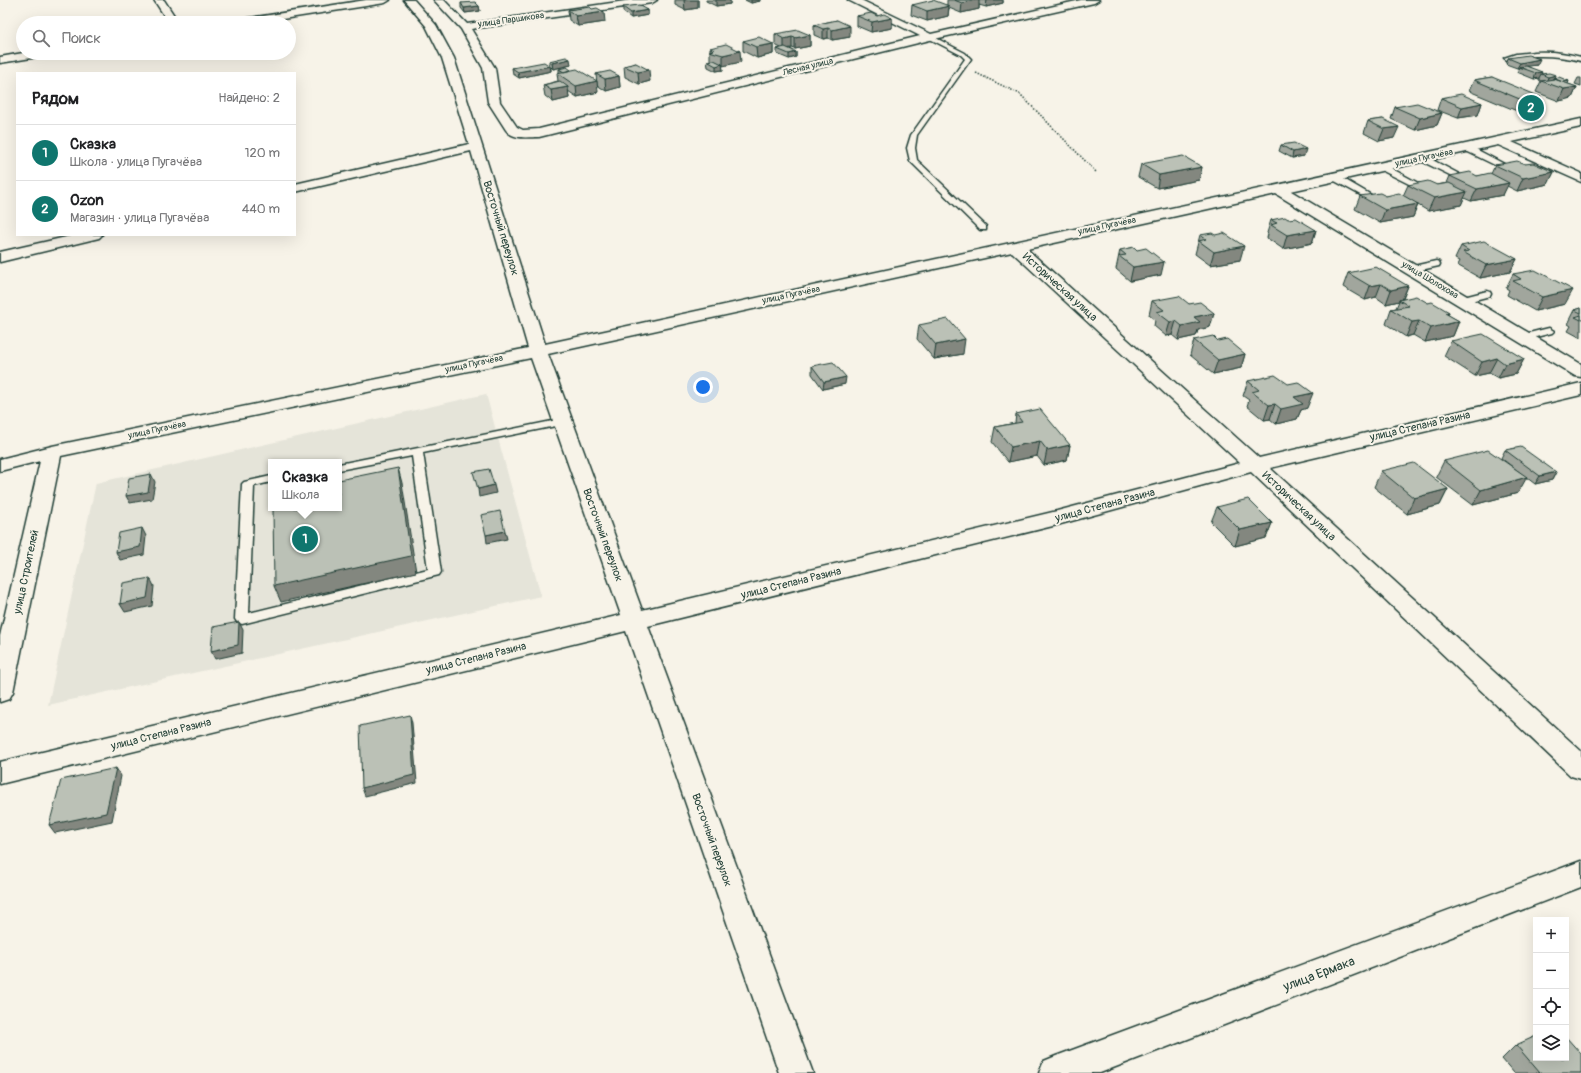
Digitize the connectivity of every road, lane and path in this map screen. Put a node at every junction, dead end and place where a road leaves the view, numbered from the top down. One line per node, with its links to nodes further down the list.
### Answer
1 (159, 0): 8 (street)
2 (385, 0): 9 (street)
3 (410, 0): 19 (street, Восточный переулок)
4 (439, 0): 10 (street)
5 (647, 0): 10 (street, улица Паршикова)
6 (853, 0): 11 (street)
7 (1094, 0): 11 (street, Лесная улица)
8 (169, 16)
9 (282, 16)
10 (465, 27): 11 (street, Лесная улица)
11 (930, 37): 16 (lane)
12 (16, 57): 15 (street)
13 (1507, 58): 14 (lane)
14 (1581, 59)
15 (0, 60)
16 (963, 67): 24 (path); 32 (lane)
17 (1581, 123): 18 (street, улица Пугачёва)
18 (1500, 141): 20 (street, улица Пугачёва); 27 (street)
19 (476, 146): 29 (street); 42 (street, Восточный переулок)
20 (1467, 148): 21 (street, улица Пугачёва); 22 (lane)
21 (1422, 158): 23 (street, улица Пугачёва); 25 (lane)
22 (1504, 166)
23 (1382, 167): 26 (street, улица Пугачёва); 28 (lane)
24 (1097, 173)
25 (1457, 175)
26 (1334, 177): 30 (street, улица Пугачёва); 31 (lane)
27 (1581, 178)
28 (1416, 184)
29 (296, 188)
30 (1278, 189): 34 (street, улица Пугачёва); 37 (street, улица Шолохова)
31 (1369, 196)
32 (982, 228)
33 (90, 236): 35 (street)
34 (1015, 246): 42 (street, улица Пугачёва); 48 (street, Историческая улица)
35 (0, 257)
36 (1436, 264): 37 (lane)
37 (1412, 269): 39 (street, улица Шолохова)
38 (1487, 294): 39 (lane)
39 (1463, 300): 41 (street, улица Шолохова)
40 (1549, 331): 41 (lane)
41 (1524, 337): 43 (street, улица Шолохова)
42 (538, 351): 45 (street, Восточный переулок); 46 (street, улица Пугачёва)
43 (1581, 372)
44 (1581, 389): 48 (street, улица Степана Разина)
45 (562, 422): 47 (lane); 52 (street, Восточный переулок)
46 (52, 452): 49 (street, улица Пугачёва); 53 (street, улица Строителей)
47 (417, 452): 50 (lane); 51 (lane)
48 (1255, 464): 52 (street, улица Степана Разина); 54 (street, Историческая улица)
49 (0, 465)
50 (342, 466)
51 (268, 480)
52 (633, 620): 55 (street, улица Степана Разина); 57 (street, Восточный переулок)
53 (0, 692)
54 (1581, 768)
55 (0, 773)
56 (1581, 874): 58 (street, улица Ермака)
57 (796, 1073)
58 (1056, 1073)

